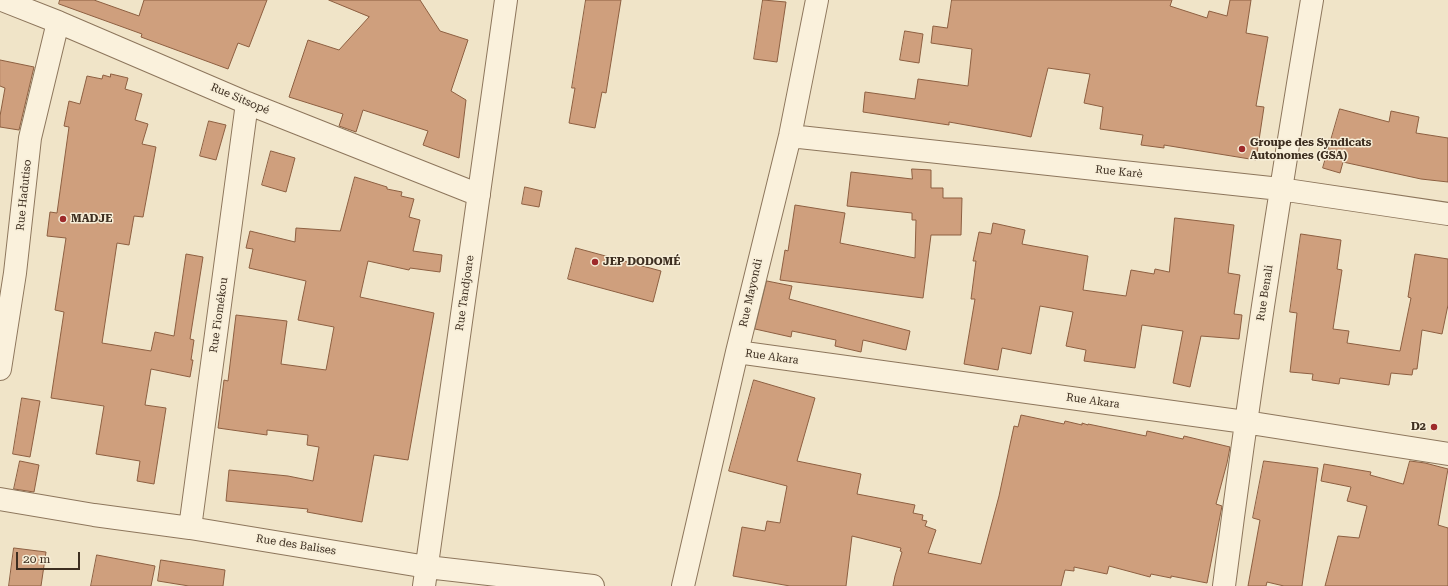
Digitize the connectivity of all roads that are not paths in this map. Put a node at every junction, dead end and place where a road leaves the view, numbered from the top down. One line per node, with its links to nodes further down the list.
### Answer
1 (2, 0): 5 (street, Rue Sitsopé)
2 (506, 0): 9 (street, Rue Tandjoare)
3 (818, 0): 7 (street, Rue Mayondi)
4 (1312, 0): 8 (street, Rue Benali)
5 (58, 22): 6 (street, Rue Sitsopé); 11 (street, Rue Hadutiso)
6 (247, 103): 9 (street, Rue Sitsopé); 17 (street, Rue Fiomékou)
7 (790, 136): 8 (street, Rue Karè); 12 (street, Rue Mayondi)
8 (1280, 189): 10 (street, Rue Karè); 14 (street, Rue Benali)
9 (479, 195): 18 (street, Rue Tandjoare)
10 (1448, 214)
11 (7, 270): 13 (street, Rue Hadutiso)
12 (737, 352): 14 (street, Rue Akara); 20 (street, Rue Mayondi)
13 (0, 369)
14 (1245, 422): 15 (street, Rue Akara); 21 (street, Rue Benali)
15 (1448, 454)
16 (0, 499): 17 (street, Rue des Balises)
17 (190, 528): 18 (street, Rue des Balises)
18 (426, 576): 19 (street, Rue des Balises)
19 (593, 586)
20 (683, 586)
21 (1224, 586)

